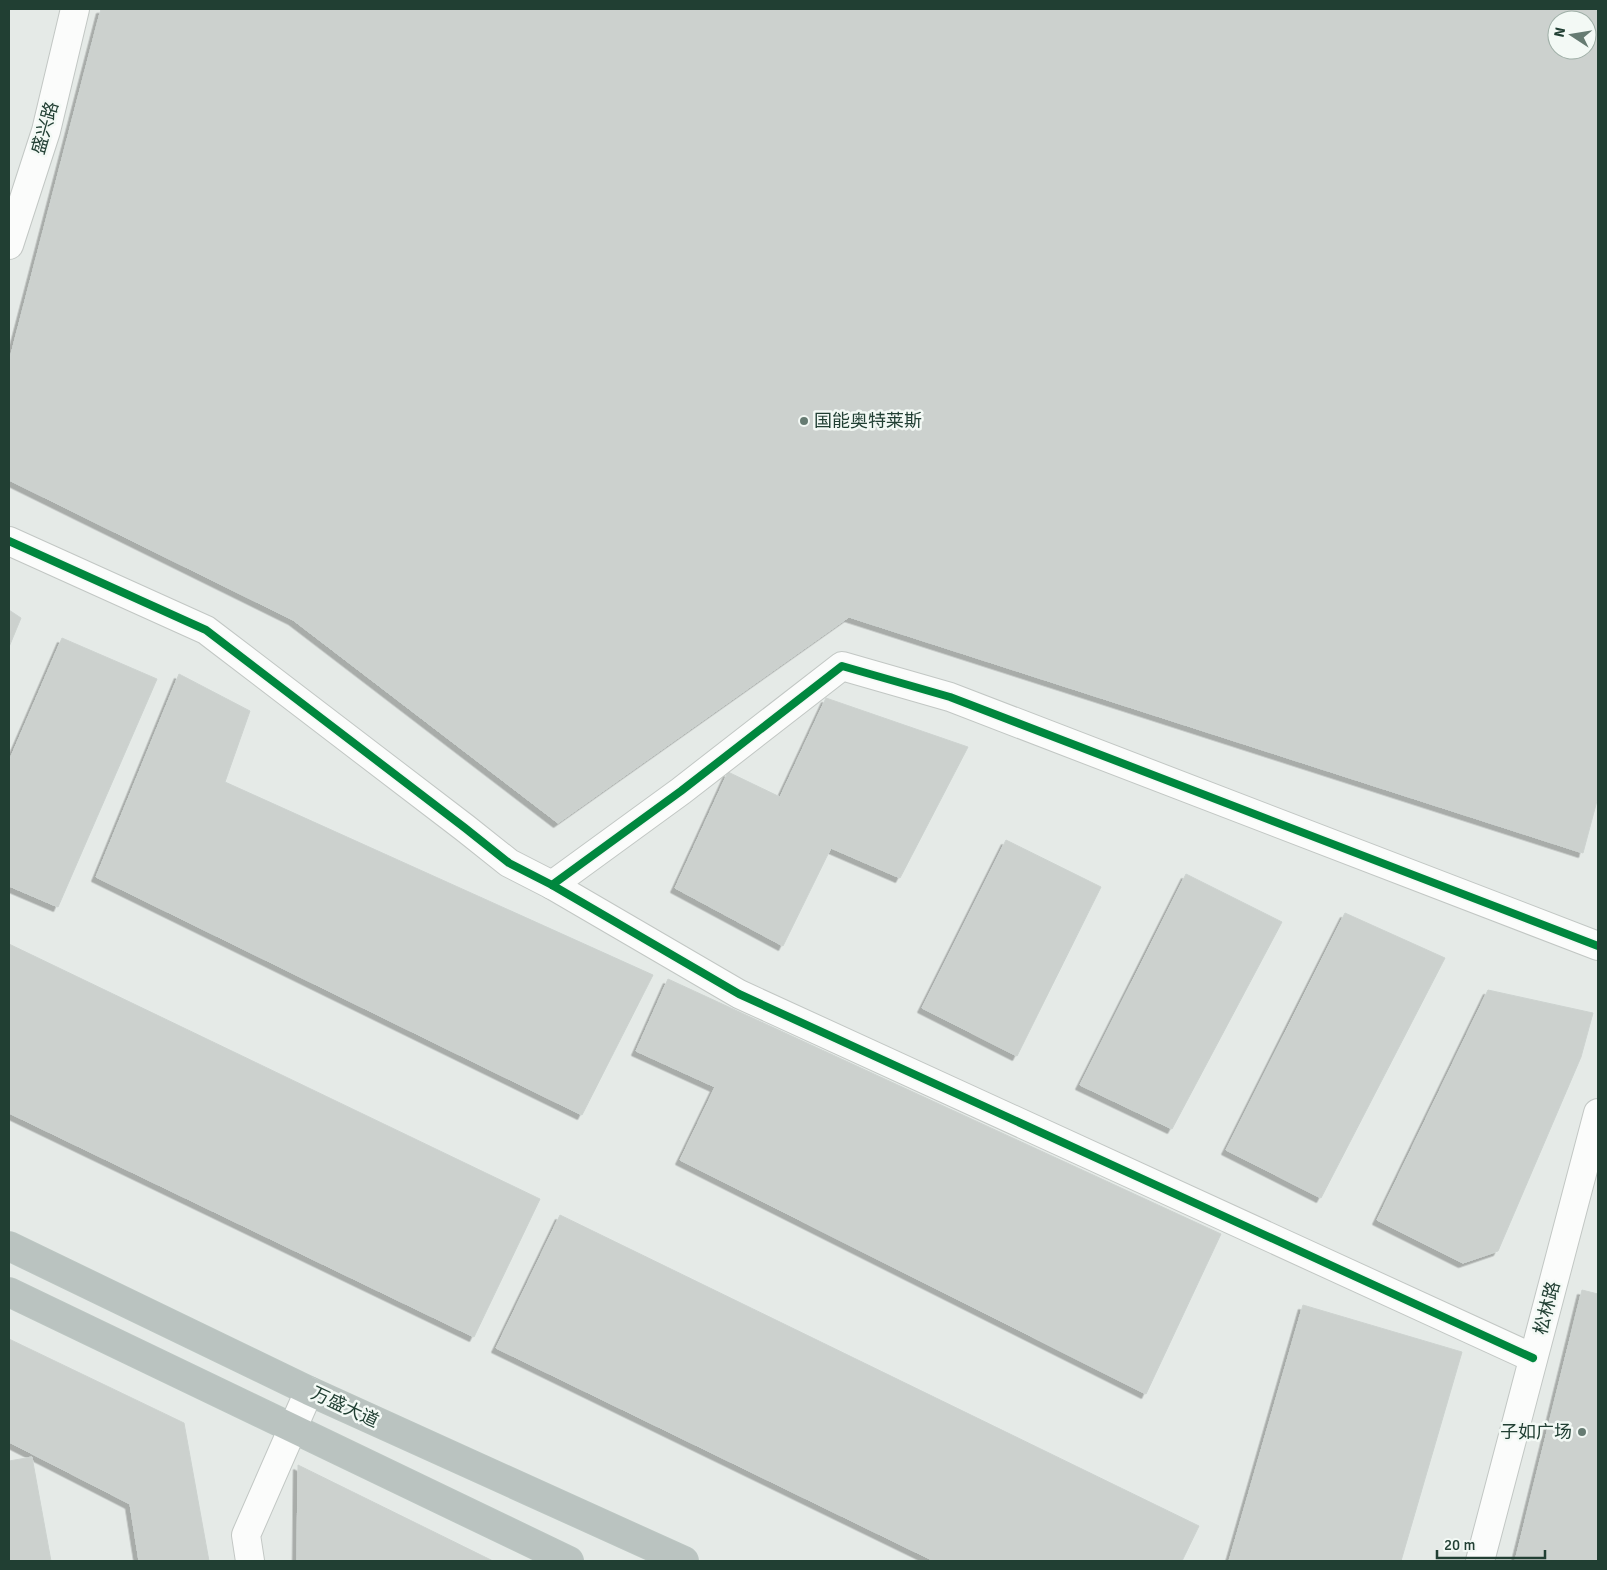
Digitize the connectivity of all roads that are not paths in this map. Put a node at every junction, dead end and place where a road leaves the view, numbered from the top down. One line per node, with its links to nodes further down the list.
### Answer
1 (75, 9): 2 (street, 盛兴路)
2 (9, 245)
3 (9, 541): 4 (street)
4 (552, 885): 5 (street); 9 (street)
5 (1598, 946)
6 (1598, 1112): 9 (street, 松林路)
7 (9, 1246): 10 (highway, 万盛大道)
8 (9, 1292): 11 (highway)
9 (1533, 1358): 15 (street, 松林路)
10 (309, 1391): 11 (street); 14 (highway, 万盛大道)
11 (292, 1429): 12 (street); 13 (highway)
12 (250, 1561)
13 (569, 1561)
14 (684, 1561)
15 (1480, 1561)

